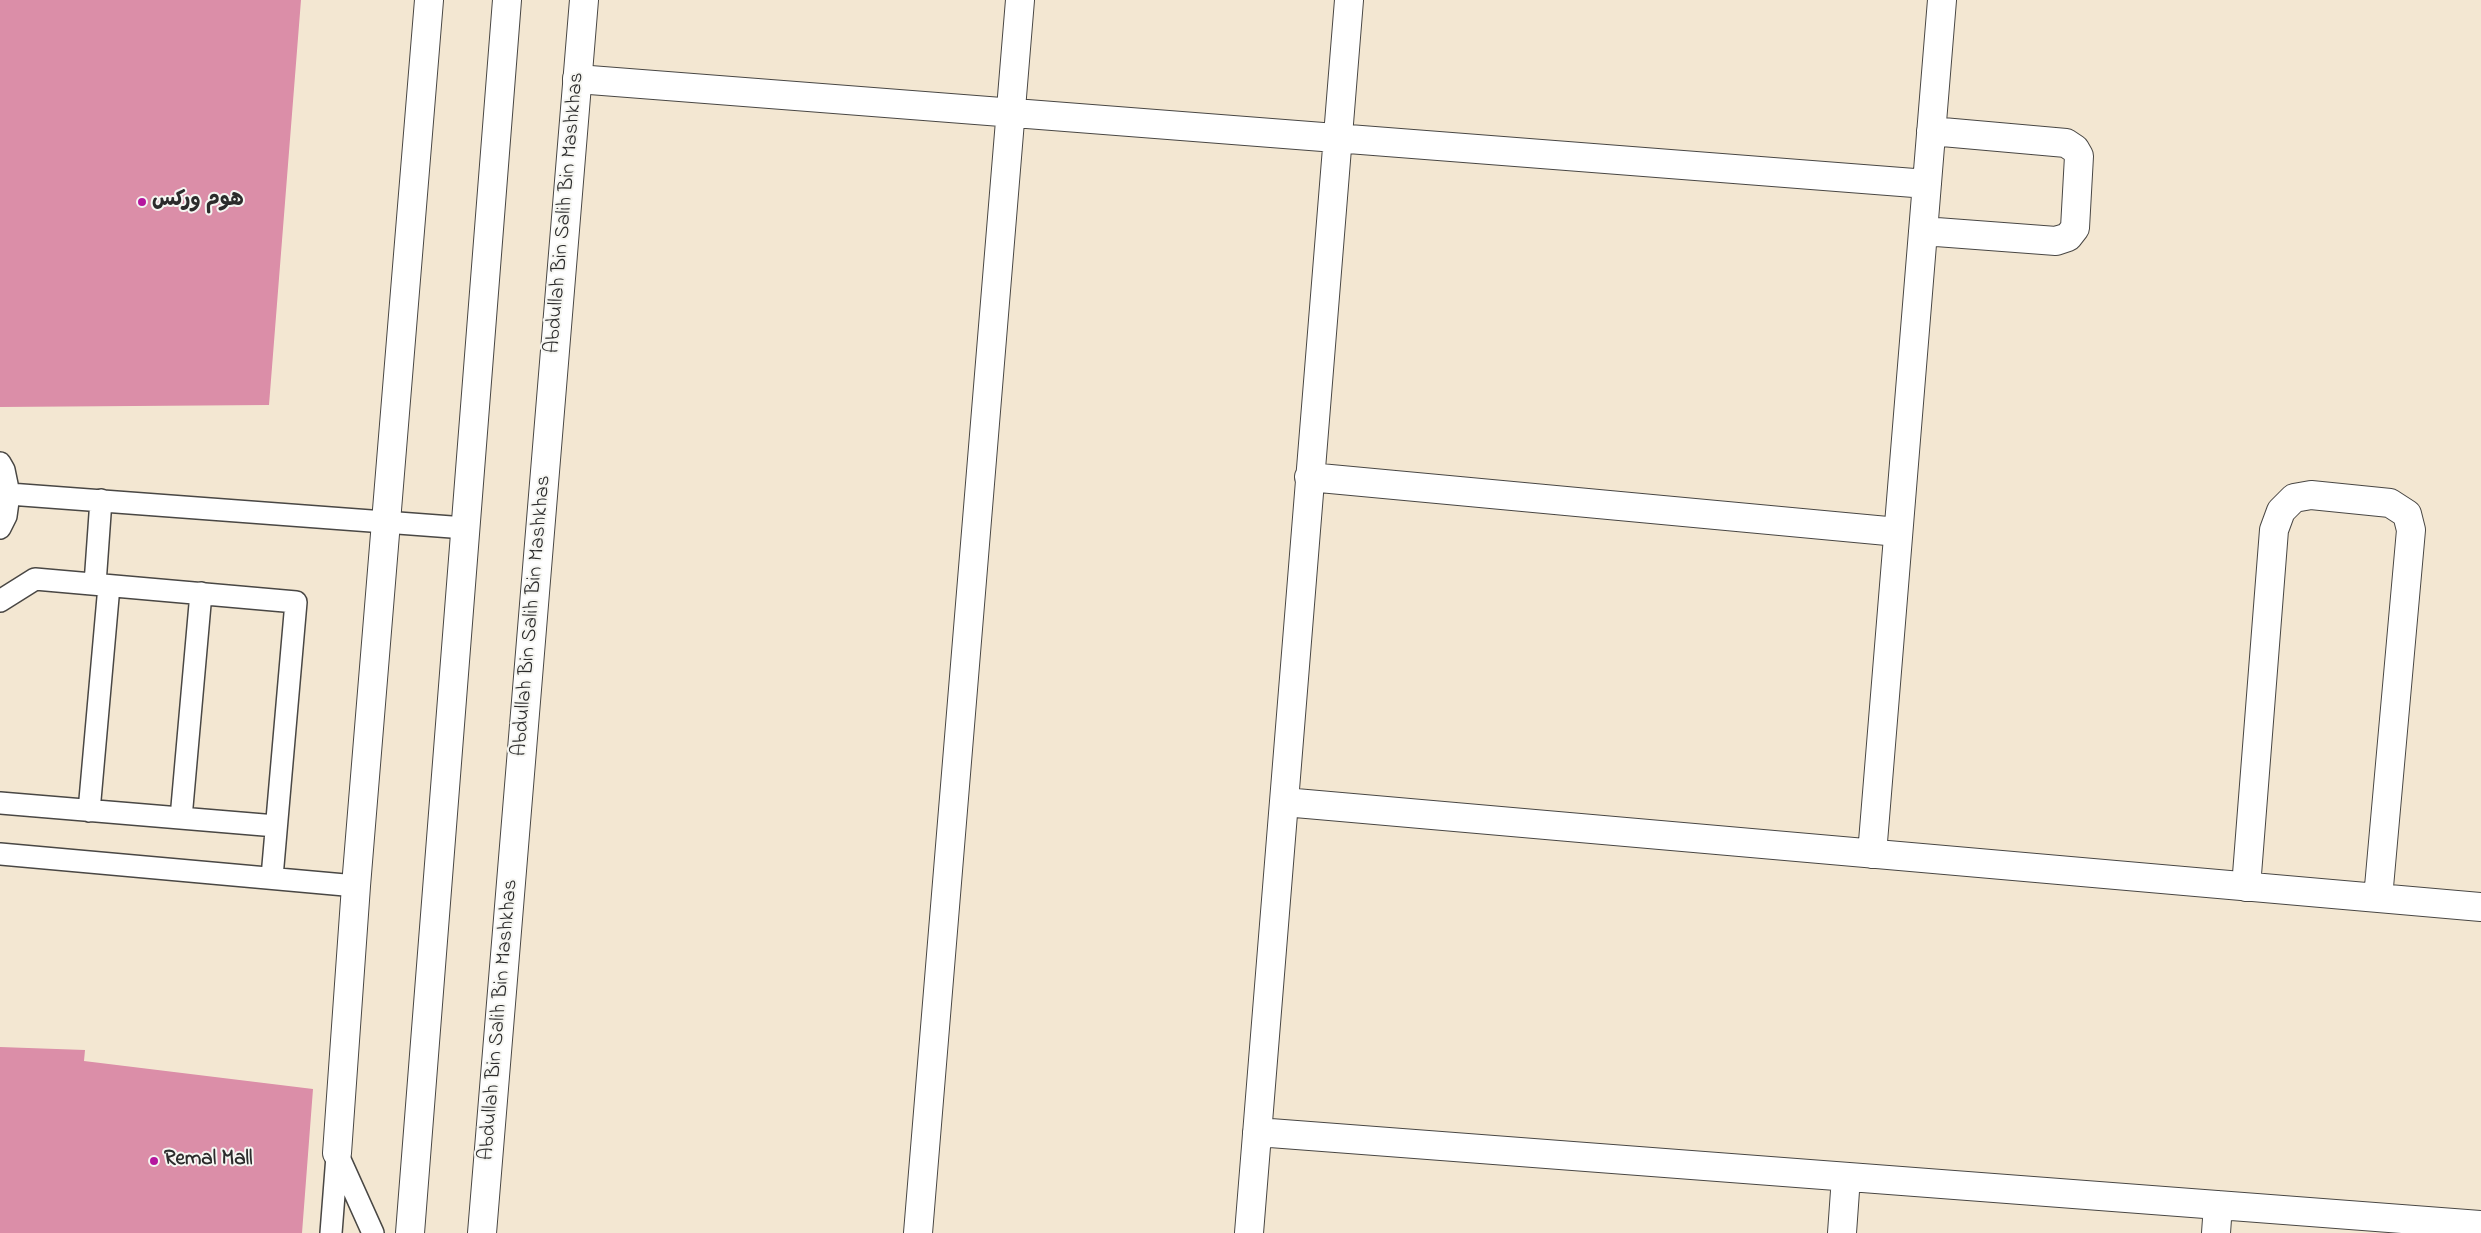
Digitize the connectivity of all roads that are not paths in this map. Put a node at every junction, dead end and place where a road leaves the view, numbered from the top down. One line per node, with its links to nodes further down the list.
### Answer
1 (429, 0): 17 (street)
2 (507, 0): 19 (street)
3 (584, 0): 7 (street, Abdullah Bin Salih Bin Mashkhas)
4 (1020, 0): 8 (street)
5 (1349, 0): 10 (street)
6 (1942, 0): 9 (street)
7 (577, 79): 8 (street); 45 (street, Abdullah Bin Salih Bin Mashkhas)
8 (1011, 113): 10 (street); 46 (street)
9 (1931, 132): 11 (street); 12 (street)
10 (1336, 138): 11 (street); 14 (street)
11 (1927, 184): 12 (street)
12 (1923, 231): 20 (street)
13 (0, 463): 15 (lane)
14 (1309, 477): 20 (street); 24 (street)
15 (9, 494): 16 (lane); 18 (lane)
16 (101, 500): 17 (lane); 21 (lane)
17 (387, 522): 19 (lane); 32 (street)
18 (0, 528)
19 (466, 528): 44 (street)
20 (1898, 532): 30 (street)
21 (102, 585): 22 (lane); 23 (lane); 26 (lane)
22 (201, 593): 27 (lane); 28 (lane)
23 (0, 602)
24 (1284, 802): 30 (street); 36 (street)
25 (0, 803): 26 (lane)
26 (89, 810): 27 (lane)
27 (182, 818): 28 (lane)
28 (276, 826): 31 (lane)
29 (0, 854): 31 (lane)
30 (1872, 854): 33 (street)
31 (272, 878): 32 (lane)
32 (356, 886): 37 (street)
33 (2246, 887): 34 (street); 34 (street)
34 (2378, 898): 35 (street)
35 (2481, 907)
36 (1257, 1132): 38 (street); 47 (street)
37 (337, 1153): 42 (lane); 43 (lane)
38 (1846, 1177): 39 (street); 48 (street)
39 (2218, 1205): 40 (street); 49 (street)
40 (2356, 1224): 41 (street)
41 (2481, 1225)
42 (331, 1233)
43 (373, 1233)
44 (410, 1233)
45 (482, 1233)
46 (918, 1233)
47 (1249, 1233)
48 (1842, 1233)
49 (2216, 1233)

